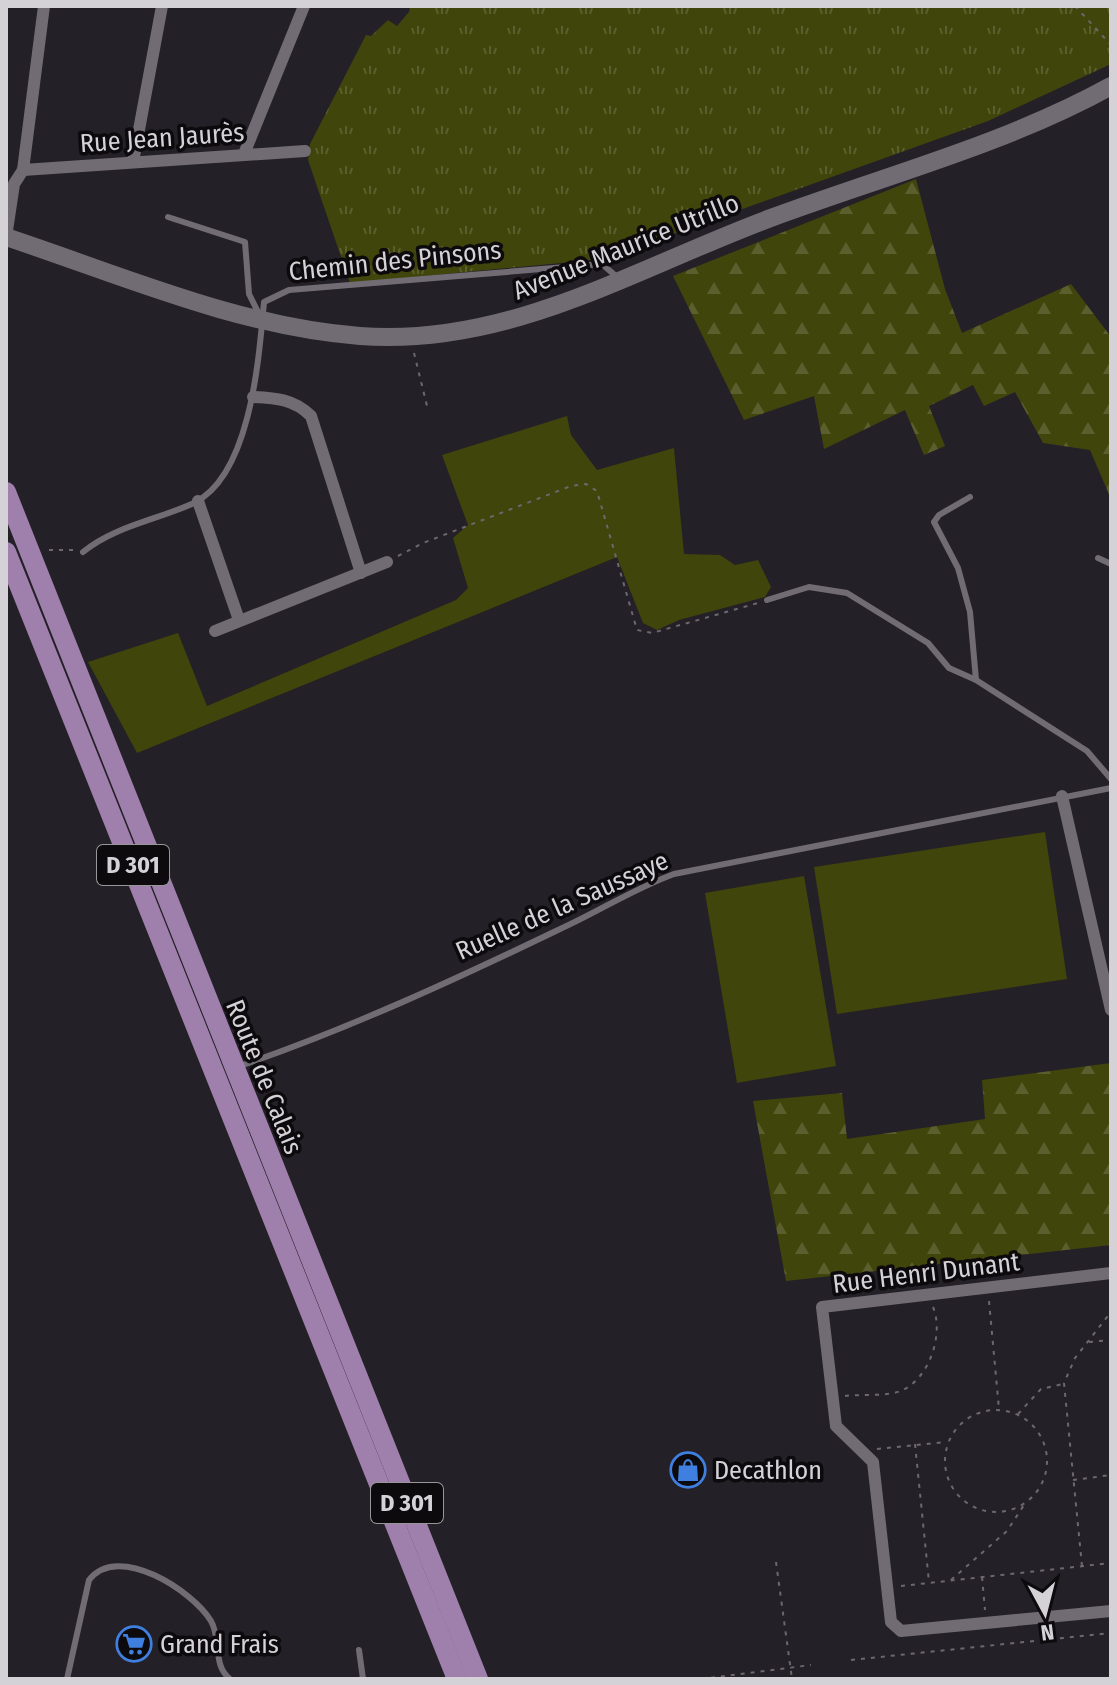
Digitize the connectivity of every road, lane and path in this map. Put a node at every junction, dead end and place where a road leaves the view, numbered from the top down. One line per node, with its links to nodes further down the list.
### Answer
1 (44, 6): 10 (street)
2 (162, 6): 9 (street)
3 (304, 6): 8 (street)
4 (1075, 6): 5 (path)
5 (1111, 45)
6 (1111, 86): 14 (main road, Avenue Maurice Utrillo)
7 (305, 151): 8 (street, Rue Jean Jaurès)
8 (244, 154): 9 (street, Rue Jean Jaurès)
9 (133, 162): 10 (street, Rue Jean Jaurès)
10 (23, 170): 11 (street)
11 (10, 186): 13 (street)
12 (168, 217): 15 (lane)
13 (6, 237): 15 (main road, Avenue Maurice Utrillo)
14 (621, 281): 15 (lane, Chemin des Pinsons); 16 (main road, Avenue Maurice Utrillo)
15 (263, 321): 16 (main road, Avenue Maurice Utrillo); 17 (lane, Chemin des Pinsons)
16 (411, 336): 18 (path)
17 (253, 397): 21 (lane, Chemin des Pinsons); 28 (street)
18 (427, 406)
19 (6, 492): 24 (main road, Route de Calais / D 301)
20 (970, 497): 33 (lane)
21 (198, 501): 23 (lane, Chemin des Pinsons); 31 (street)
22 (6, 552): 29 (main road, Route de Calais / D 301)
23 (83, 552): 24 (path)
24 (31, 557): 38 (main road, Route de Calais / D 301)
25 (1098, 558): 27 (lane)
26 (387, 562): 28 (street); 30 (path)
27 (1111, 564)
28 (361, 573): 31 (street)
29 (10, 580): 72 (main road, Route de Calais / D 301)
30 (767, 600): 33 (lane)
31 (239, 620): 32 (street)
32 (215, 631)
33 (976, 680): 34 (lane)
34 (1111, 779)
35 (1111, 788): 36 (lane, Ruelle de la Saussaye)
36 (1062, 796): 37 (street); 38 (lane, Ruelle de la Saussaye)
37 (1111, 1010)
38 (233, 1068): 73 (main road, Route de Calais / D 301)
39 (1111, 1273): 40 (street, Rue Henri Dunant)
40 (988, 1287): 41 (street, Rue Henri Dunant); 47 (path)
41 (928, 1294): 46 (path); 46 (street, Rue Henri Dunant)
42 (1111, 1312): 44 (path)
43 (1111, 1340): 44 (path)
44 (1087, 1342): 45 (path)
45 (1064, 1383): 48 (path); 53 (path)
46 (833, 1397): 51 (street, Rue Henri Dunant)
47 (999, 1409): 48 (path); 49 (path)
48 (1018, 1414): 54 (path)
49 (948, 1442): 50 (path); 54 (path)
50 (915, 1444): 51 (path); 60 (path)
51 (865, 1454): 61 (street, Rue Henri Dunant)
52 (1111, 1475): 53 (path)
53 (1073, 1480): 57 (path)
54 (1025, 1504): 59 (path)
55 (776, 1562): 68 (path)
56 (1111, 1563): 57 (path)
57 (1082, 1566): 58 (path)
58 (982, 1577): 59 (path); 63 (path)
59 (949, 1581): 60 (path)
60 (929, 1583): 61 (path)
61 (887, 1587): 63 (street, Rue Henri Dunant)
62 (1111, 1611): 63 (street, Rue Henri Dunant)
63 (987, 1623)
64 (1111, 1633): 66 (path)
65 (359, 1650): 71 (lane)
66 (851, 1660)
67 (811, 1665): 68 (path)
68 (790, 1667): 74 (path); 75 (path)
69 (67, 1679): 70 (lane)
70 (230, 1679)
71 (363, 1679)
72 (454, 1679)
73 (478, 1679)
74 (701, 1679)
75 (792, 1679)

